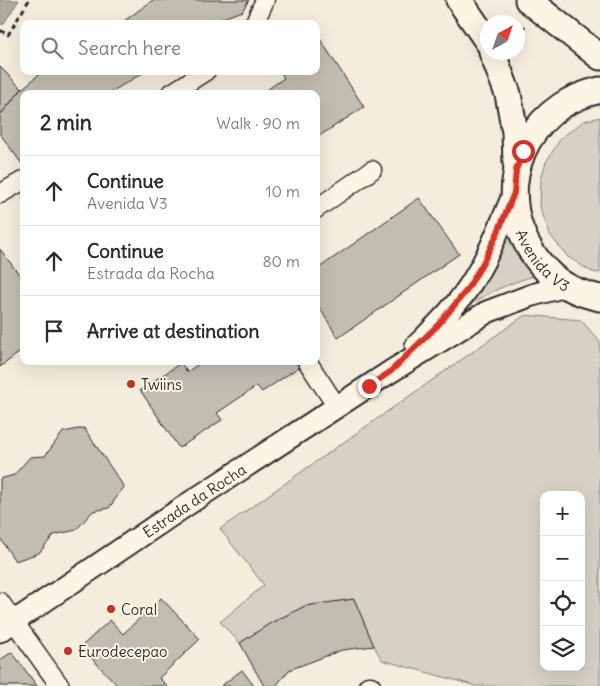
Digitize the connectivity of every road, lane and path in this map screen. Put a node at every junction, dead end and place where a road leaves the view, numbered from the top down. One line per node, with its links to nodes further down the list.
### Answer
1 (30, 0): 6 (path)
2 (265, 0): 5 (street)
3 (459, 0): 7 (main road)
4 (528, 0): 8 (main road)
5 (256, 20)
6 (0, 30)
7 (480, 30)
8 (600, 57)
9 (495, 60): 15 (main road)
10 (200, 75): 11 (street)
11 (176, 90)
12 (600, 90): 15 (main road, Avenida V3)
13 (372, 170): 17 (street)
14 (20, 182): 16 (street)
15 (515, 182): 18 (main road, Avenida V3); 20 (street, Estrada da Rocha)
16 (0, 194)
17 (320, 206)
18 (588, 297): 20 (street, Estrada da Rocha)
19 (310, 365): 21 (street)
20 (390, 372): 21 (street, Estrada da Rocha)
21 (337, 407): 23 (street, Estrada da Rocha)
22 (0, 602): 23 (street)
23 (7, 627): 24 (street)
24 (60, 686)

